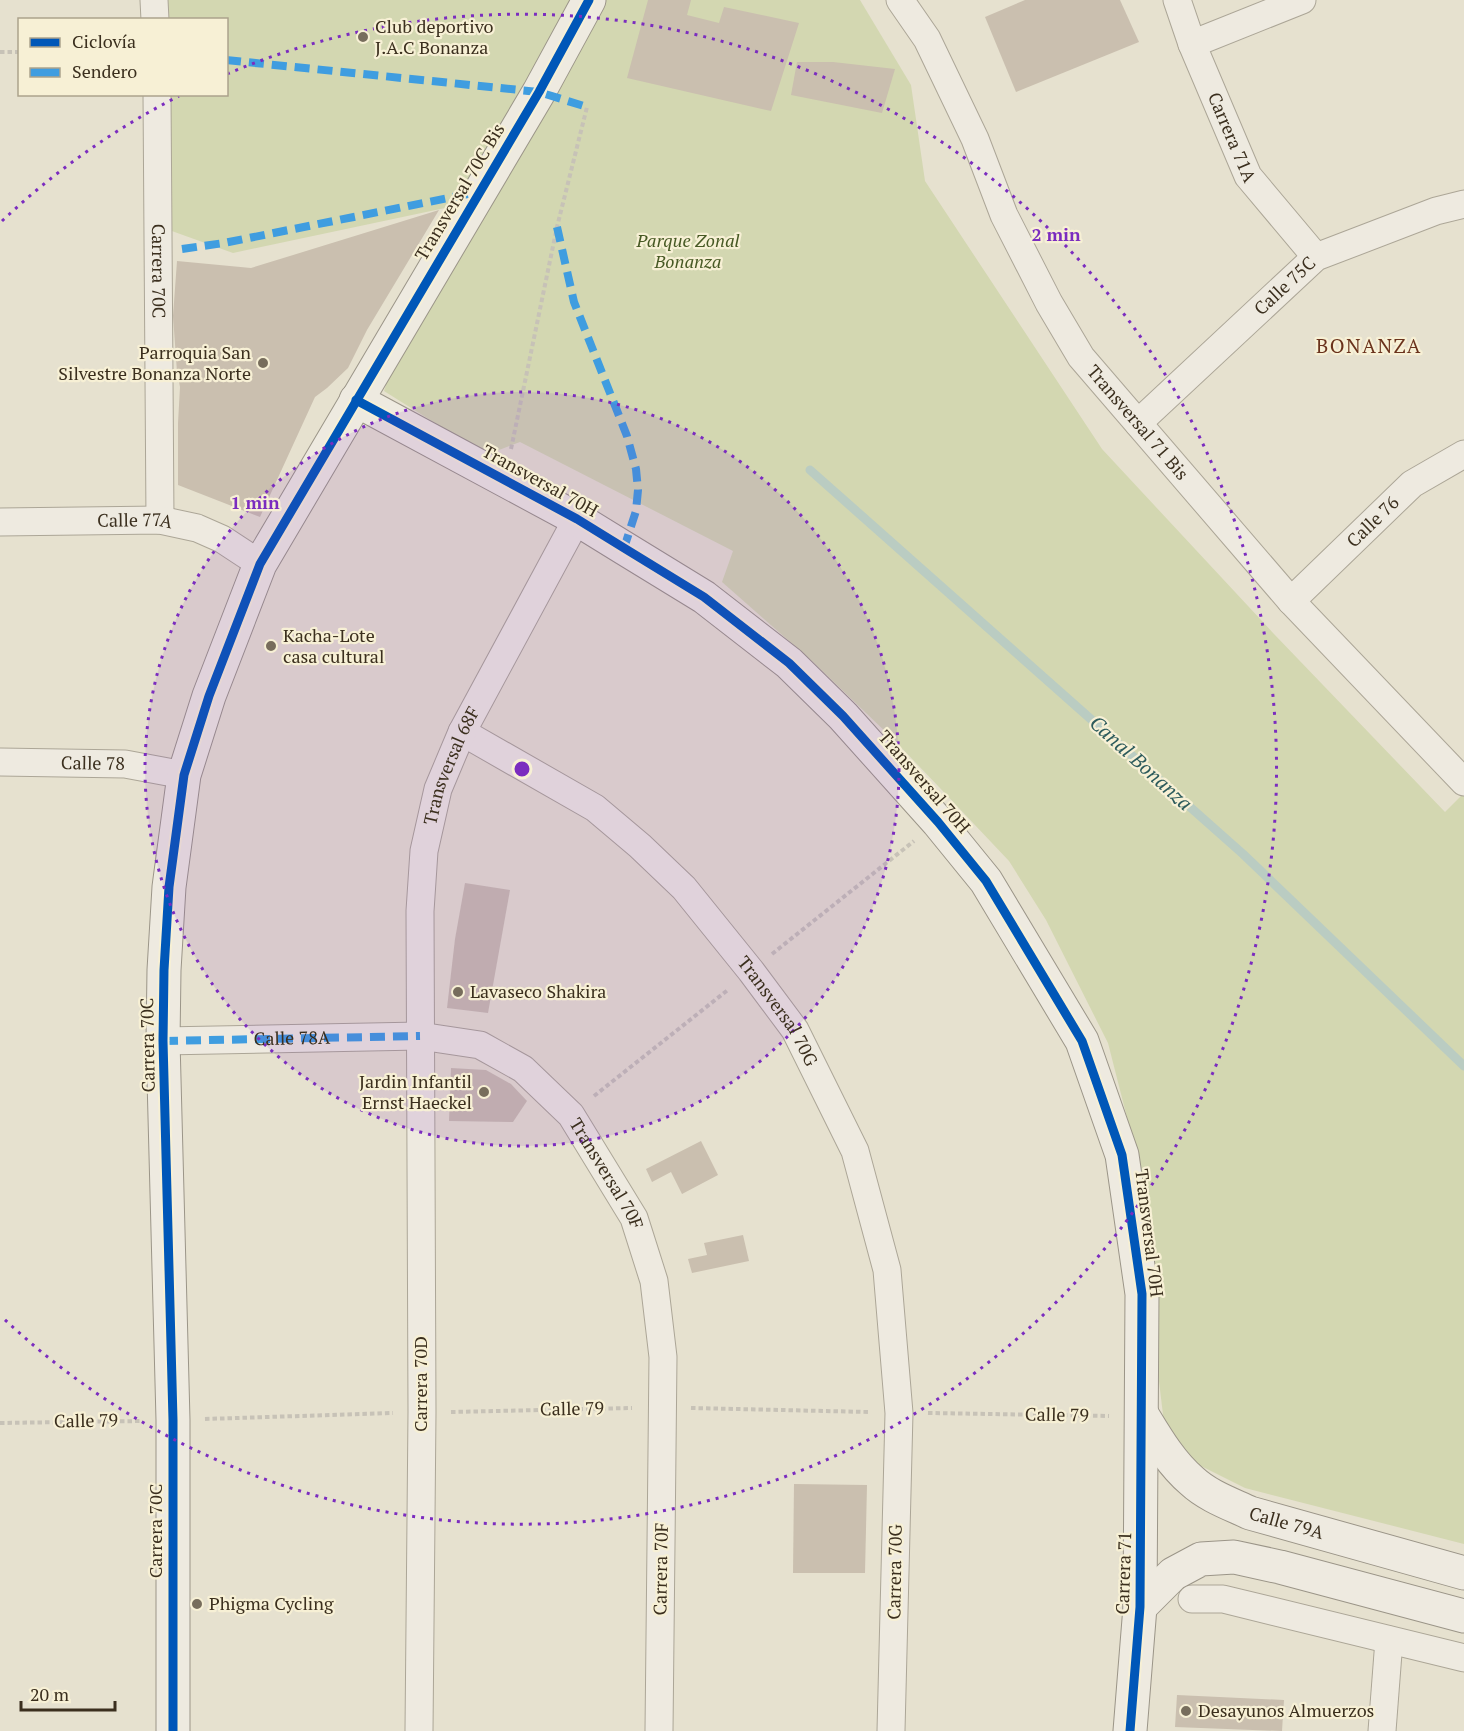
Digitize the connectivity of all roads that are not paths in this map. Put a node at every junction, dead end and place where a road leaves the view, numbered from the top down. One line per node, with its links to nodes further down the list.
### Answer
1 (154, 0): 6 (street)
2 (589, 0): 11 (street, Transversal 70C Bis)
3 (900, 0): 12 (street, Transversal 71 Bis)
4 (1177, 0): 7 (street, Carrera 71A)
5 (1302, 0): 7 (street)
6 (155, 18)
7 (1192, 44): 10 (street, Carrera 71A)
8 (157, 96): 15 (street, Carrera 70C)
9 (1464, 204): 10 (street, Calle 75C)
10 (1316, 257): 12 (street, Calle 75C)
11 (356, 400): 14 (street, Transversal 70H); 17 (street, Carrera 70C)
12 (1138, 423): 18 (street, Transversal 71 Bis)
13 (1464, 454): 18 (street, Calle 76)
14 (577, 519): 19 (street, Transversal 68F); 27 (street, Transversal 70H)
15 (160, 520): 16 (street, Calle 77A); 17 (street, Calle 77A)
16 (0, 522)
17 (260, 564): 21 (street, Carrera 70C)
18 (1291, 601): 22 (street, Transversal 71 Bis)
19 (462, 732): 23 (street, Transversal 68F); 26 (street, Transversal 70G)
20 (0, 762): 21 (street, Calle 78)
21 (184, 775): 24 (street, Carrera 70C)
22 (1463, 780)
23 (420, 1036): 24 (street, Calle 78A); 25 (street, Transversal 70F); 35 (street, Carrera 70D)
24 (163, 1041): 34 (street, Carrera 70C)
25 (663, 1407): 36 (street, Carrera 70F)
26 (899, 1413): 37 (street, Carrera 70G)
27 (1143, 1416): 28 (street, Calle 79A); 30 (street, Carrera 71)
28 (1464, 1573)
29 (1192, 1599): 32 (street)
30 (1140, 1606): 31 (street); 38 (street, Carrera 71)
31 (1464, 1616)
32 (1389, 1640): 33 (street); 39 (street)
33 (1464, 1658)
34 (173, 1731)
35 (419, 1731)
36 (659, 1731)
37 (891, 1731)
38 (1130, 1731)
39 (1382, 1731)

